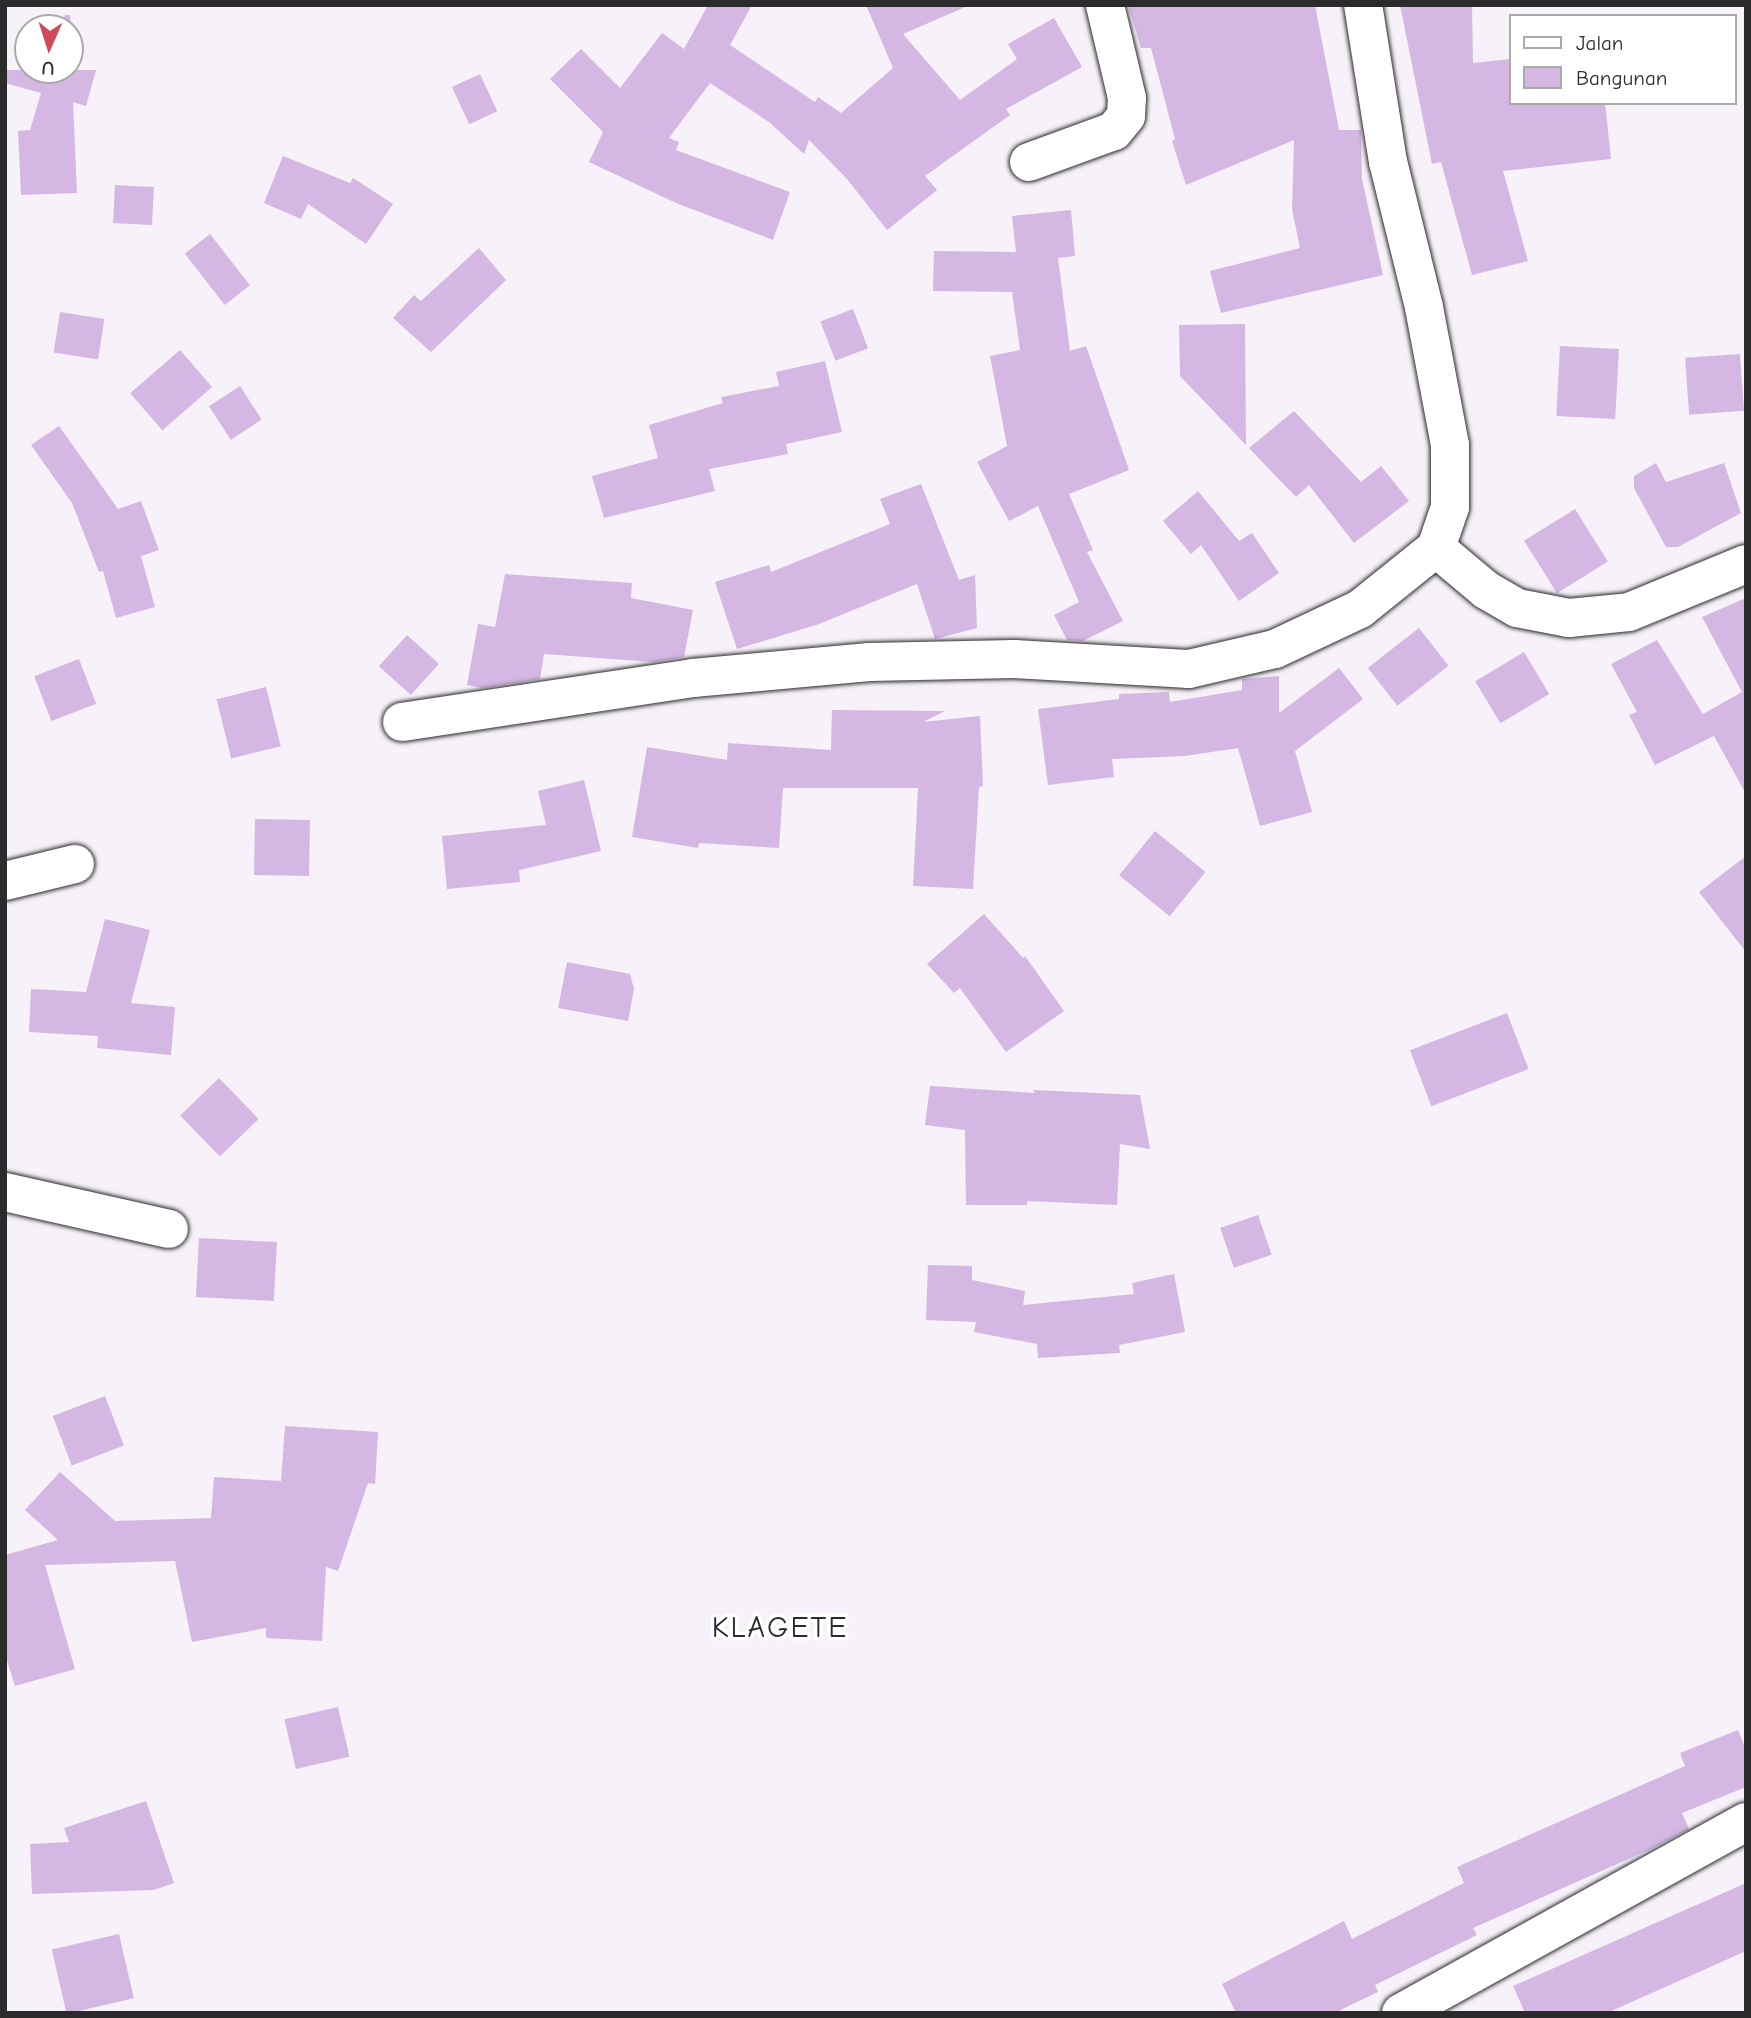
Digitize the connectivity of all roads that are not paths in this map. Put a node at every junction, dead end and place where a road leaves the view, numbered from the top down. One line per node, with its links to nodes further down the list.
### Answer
1 (1105, 5): 3 (street)
2 (1363, 5): 4 (street)
3 (1028, 163)
4 (1436, 548): 5 (street); 6 (street)
5 (1746, 564)
6 (402, 722)
7 (75, 864): 8 (street)
8 (5, 881)
9 (5, 1192): 10 (street)
10 (169, 1229)
11 (1746, 1822): 12 (street)
12 (1401, 2013)

